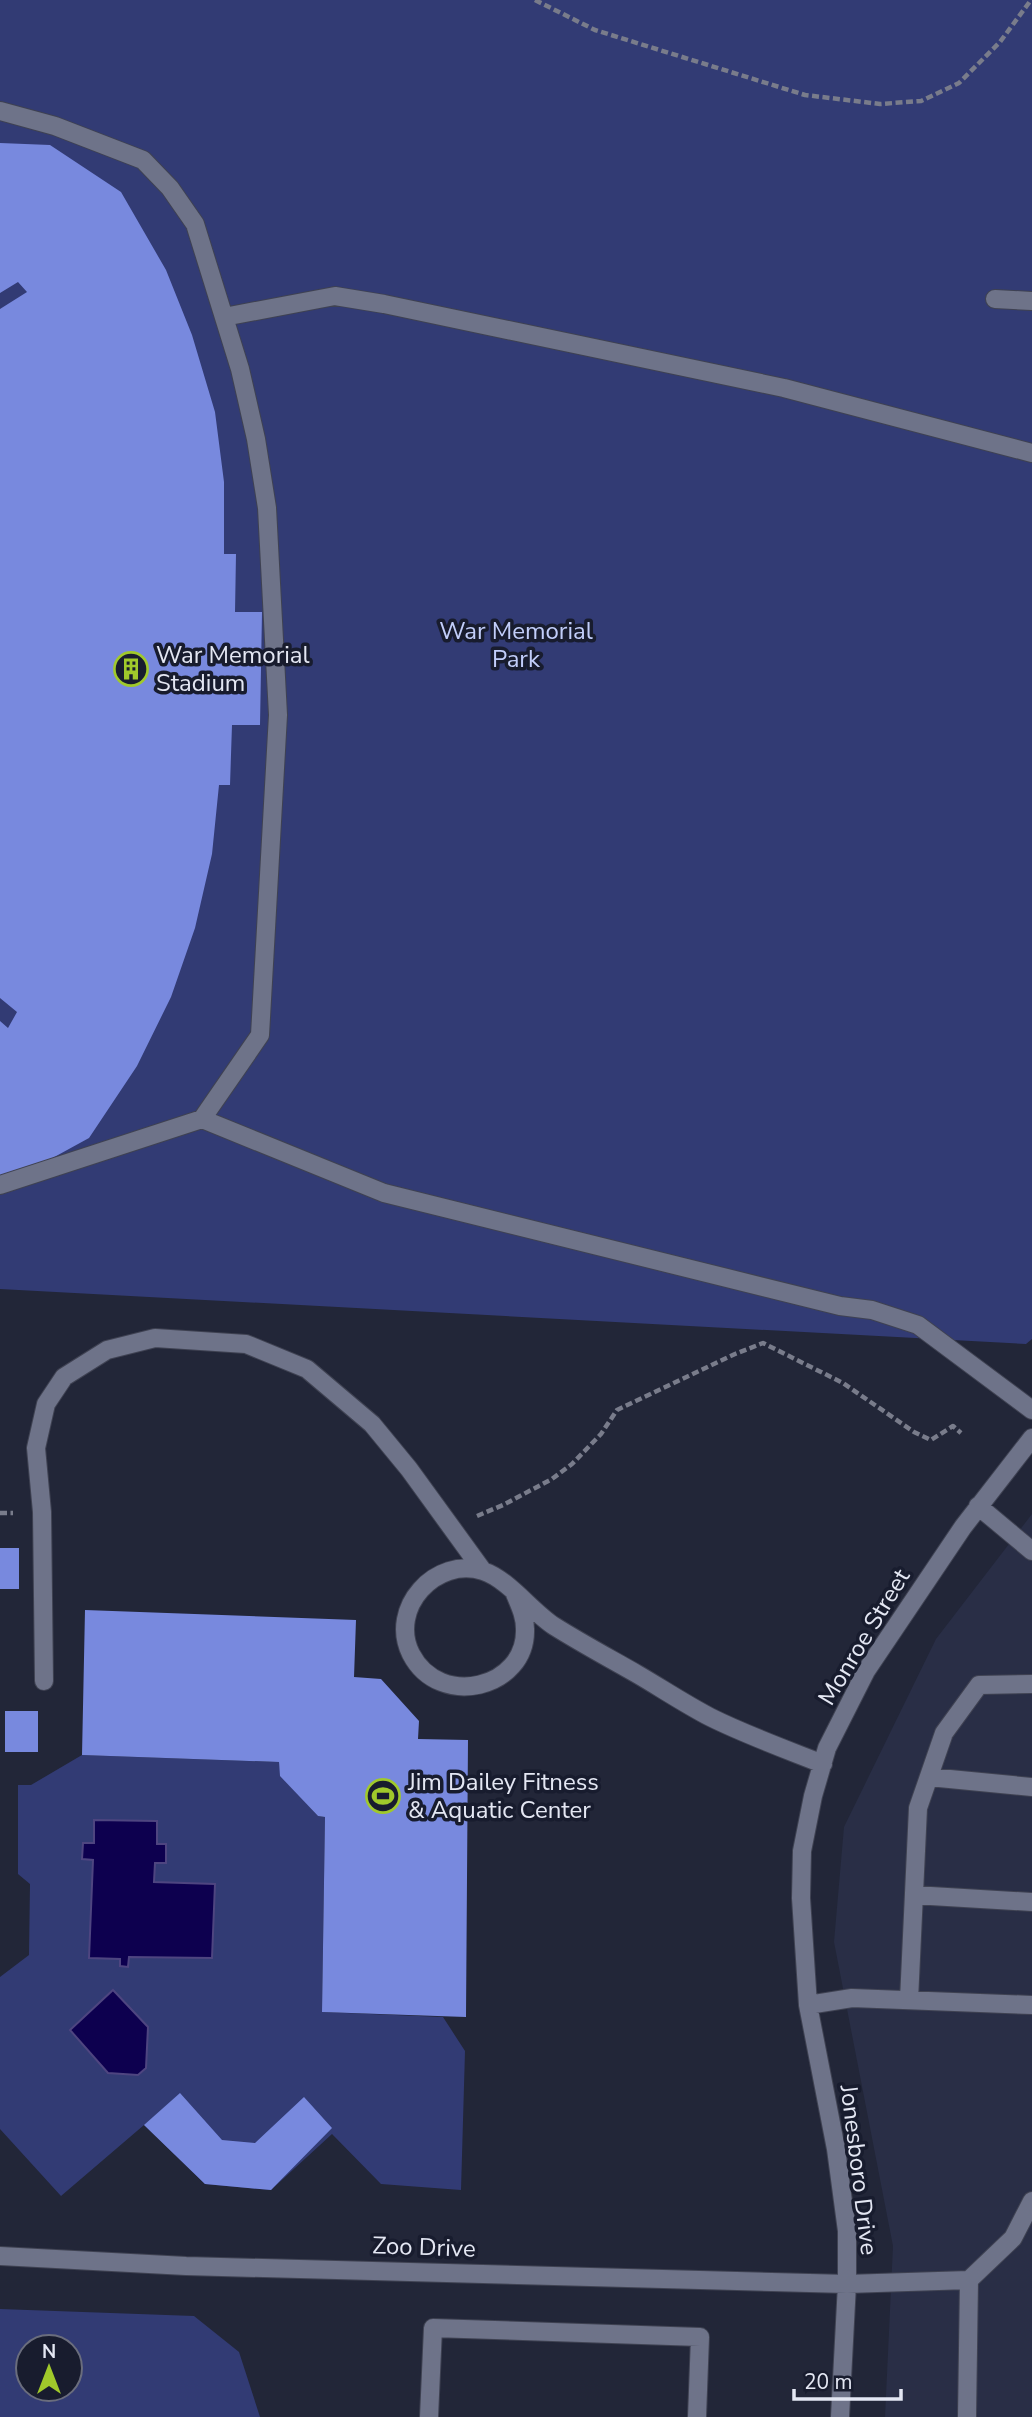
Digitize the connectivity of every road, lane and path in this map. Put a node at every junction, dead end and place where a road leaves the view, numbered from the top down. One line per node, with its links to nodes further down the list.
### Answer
1 (535, 0): 2 (path)
2 (1031, 0)
3 (0, 111): 6 (street)
4 (995, 299): 5 (street)
5 (1032, 301)
6 (224, 317): 7 (street); 8 (street)
7 (1032, 453)
8 (202, 1119): 9 (street); 10 (street)
9 (0, 1185)
10 (1032, 1410)
11 (961, 1433): 16 (path)
12 (1032, 1438): 13 (street, Monroe Street)
13 (978, 1506): 17 (street); 22 (street, Monroe Street)
14 (0, 1513): 15 (path)
15 (13, 1513)
16 (470, 1518)
17 (1032, 1551)
18 (483, 1571): 19 (street); 19 (street); 20 (street)
19 (515, 1594): 22 (street)
20 (44, 1681)
21 (1032, 1684): 23 (street)
22 (823, 1764): 28 (street, Monroe Street)
23 (929, 1777): 24 (street); 25 (street)
24 (1032, 1787)
25 (914, 1895): 26 (street); 27 (street)
26 (1032, 1902)
27 (909, 2000): 28 (street); 29 (street)
28 (808, 2005): 30 (street, Monroe Street)
29 (1032, 2005)
30 (818, 2055): 34 (street, Jonesboro Drive)
31 (1032, 2201): 33 (street)
32 (0, 2256): 34 (street, Zoo Drive)
33 (970, 2280): 34 (street, Zoo Drive); 38 (street)
34 (847, 2284): 37 (street, Jonesboro Drive)
35 (429, 2417): 36 (street)
36 (697, 2417)
37 (840, 2417)
38 (967, 2417)

